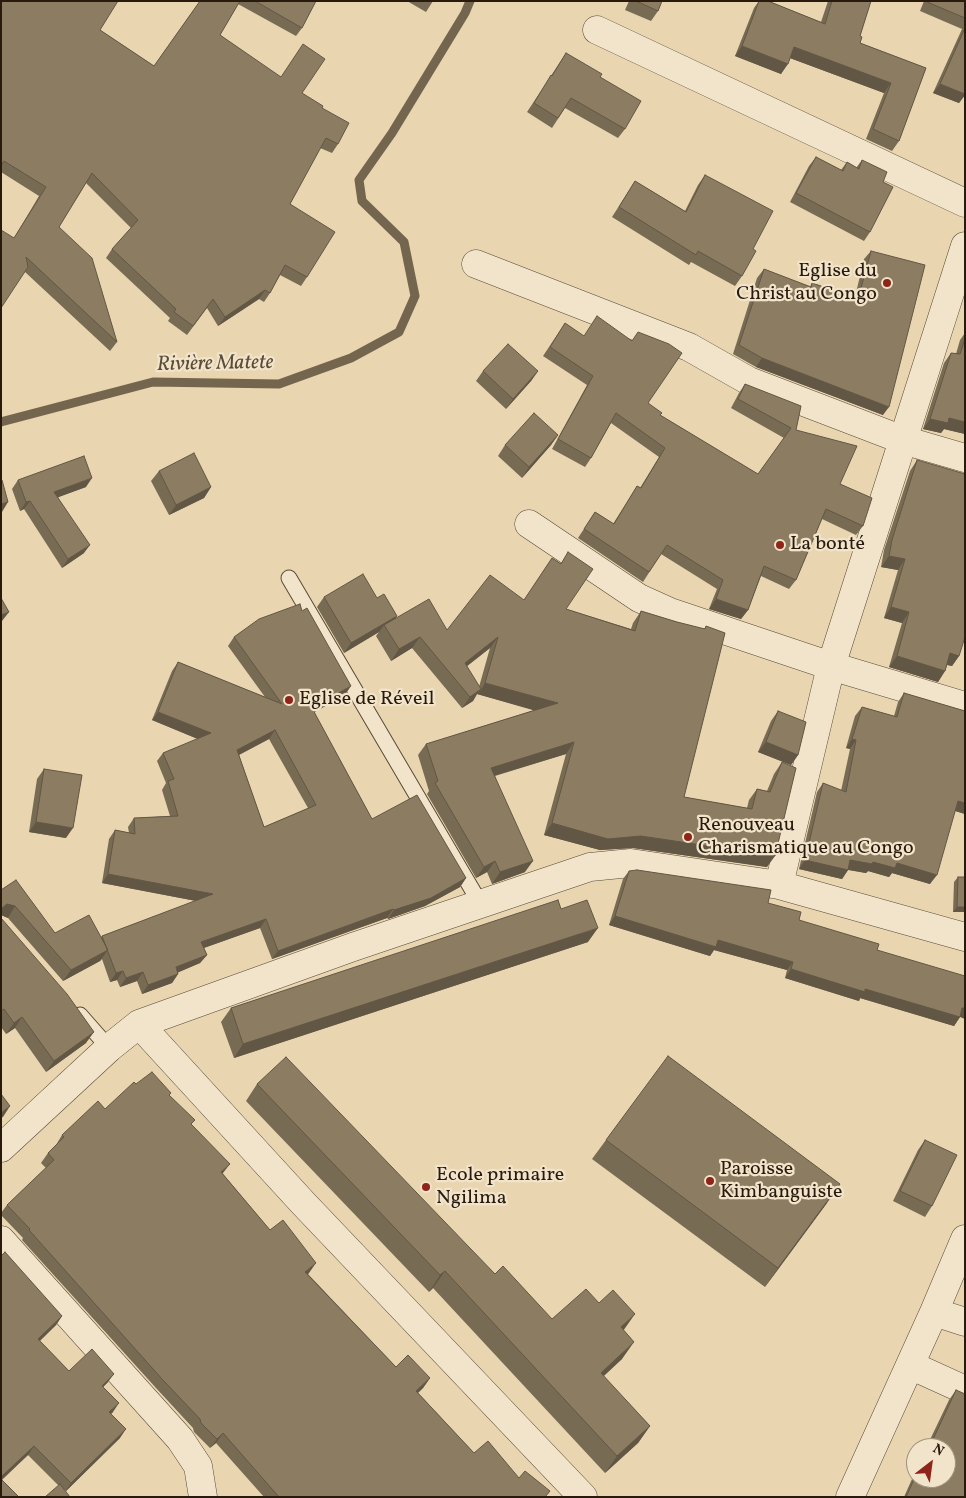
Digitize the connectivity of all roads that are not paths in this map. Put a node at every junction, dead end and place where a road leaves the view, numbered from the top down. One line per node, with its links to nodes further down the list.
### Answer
1 (597, 30): 2 (street)
2 (965, 203)
3 (965, 246): 5 (street)
4 (476, 264): 5 (street)
5 (903, 440): 6 (street); 9 (street)
6 (965, 458)
7 (529, 524): 9 (street)
8 (289, 578): 12 (lane)
9 (831, 666): 10 (street); 11 (street)
10 (965, 706)
11 (779, 885): 12 (street); 13 (street)
12 (480, 903): 15 (street)
13 (965, 937)
14 (71, 1004): 16 (lane)
15 (139, 1024): 16 (street); 25 (street)
16 (109, 1048): 17 (street)
17 (1, 1148)
18 (965, 1239): 20 (street)
19 (1, 1240): 24 (street)
20 (934, 1312): 21 (street); 22 (street)
21 (965, 1322)
22 (910, 1365): 23 (street); 26 (street)
23 (965, 1390)
24 (203, 1497)
25 (583, 1497)
26 (850, 1497)

